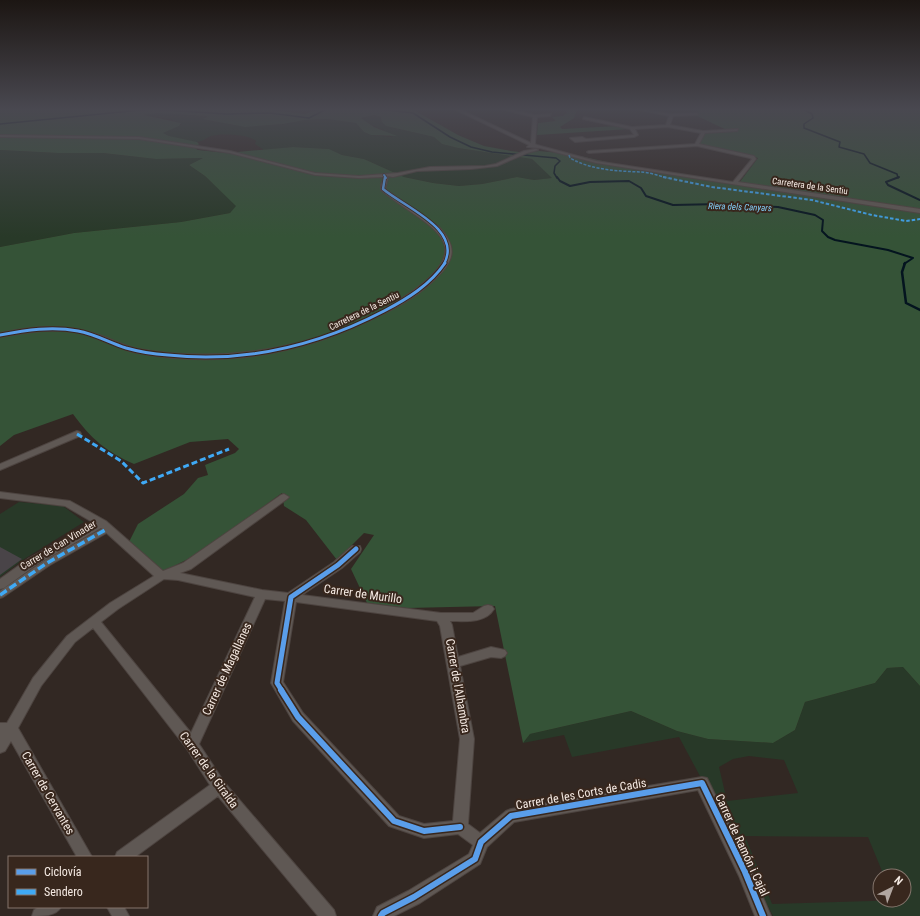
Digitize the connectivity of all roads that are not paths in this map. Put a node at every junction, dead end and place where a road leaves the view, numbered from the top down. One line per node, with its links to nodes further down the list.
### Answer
1 (228, 152): 7 (street)
2 (522, 152): 7 (street)
3 (559, 152): 8 (street, Carretera de la Sentiu)
4 (589, 152): 5 (street)
5 (593, 152)
6 (728, 152): 8 (street)
7 (383, 177): 10 (street, Carretera de la Sentiu)
8 (734, 184): 9 (street, Carretera de la Sentiu)
9 (920, 211)
10 (0, 335)
11 (77, 434): 12 (street)
12 (0, 467)
13 (0, 495): 15 (street)
14 (284, 497): 17 (street)
15 (104, 526): 17 (street); 18 (street); 20 (street, Carrer de Can Vinader)
16 (356, 549): 21 (street)
17 (161, 576): 19 (street, Carrer de Murillo); 24 (street)
18 (0, 585)
19 (262, 594): 21 (street, Carrer de Murillo); 28 (street, Carrer de Magallanes)
20 (0, 595)
21 (290, 597): 23 (street, Carrer de Murillo); 32 (street)
22 (488, 609): 23 (street, Carrer de Murillo)
23 (440, 617): 26 (street, Carrer de l'Alhambra)
24 (94, 621): 27 (street); 28 (street, Carrer de la Giralda)
25 (500, 652): 26 (street)
26 (453, 663): 32 (street, Carrer de l'Alhambra)
27 (5, 729): 29 (street); 34 (street, Carrer de Cervantes)
28 (192, 745): 31 (street, Carrer de la Giralda)
29 (0, 747)
30 (702, 783): 33 (street, Carrer de les Corts de Cadis); 40 (street, Carrer de Ramón i Cajal)
31 (219, 786): 35 (street); 38 (street, Carrer de la Giralda)
32 (460, 827): 33 (street)
33 (481, 842): 39 (street, Carrer de les Corts de Cadis)
34 (84, 856)
35 (123, 856)
36 (51, 908): 37 (street)
37 (40, 916)
38 (328, 916)
39 (381, 916)
40 (763, 916)

